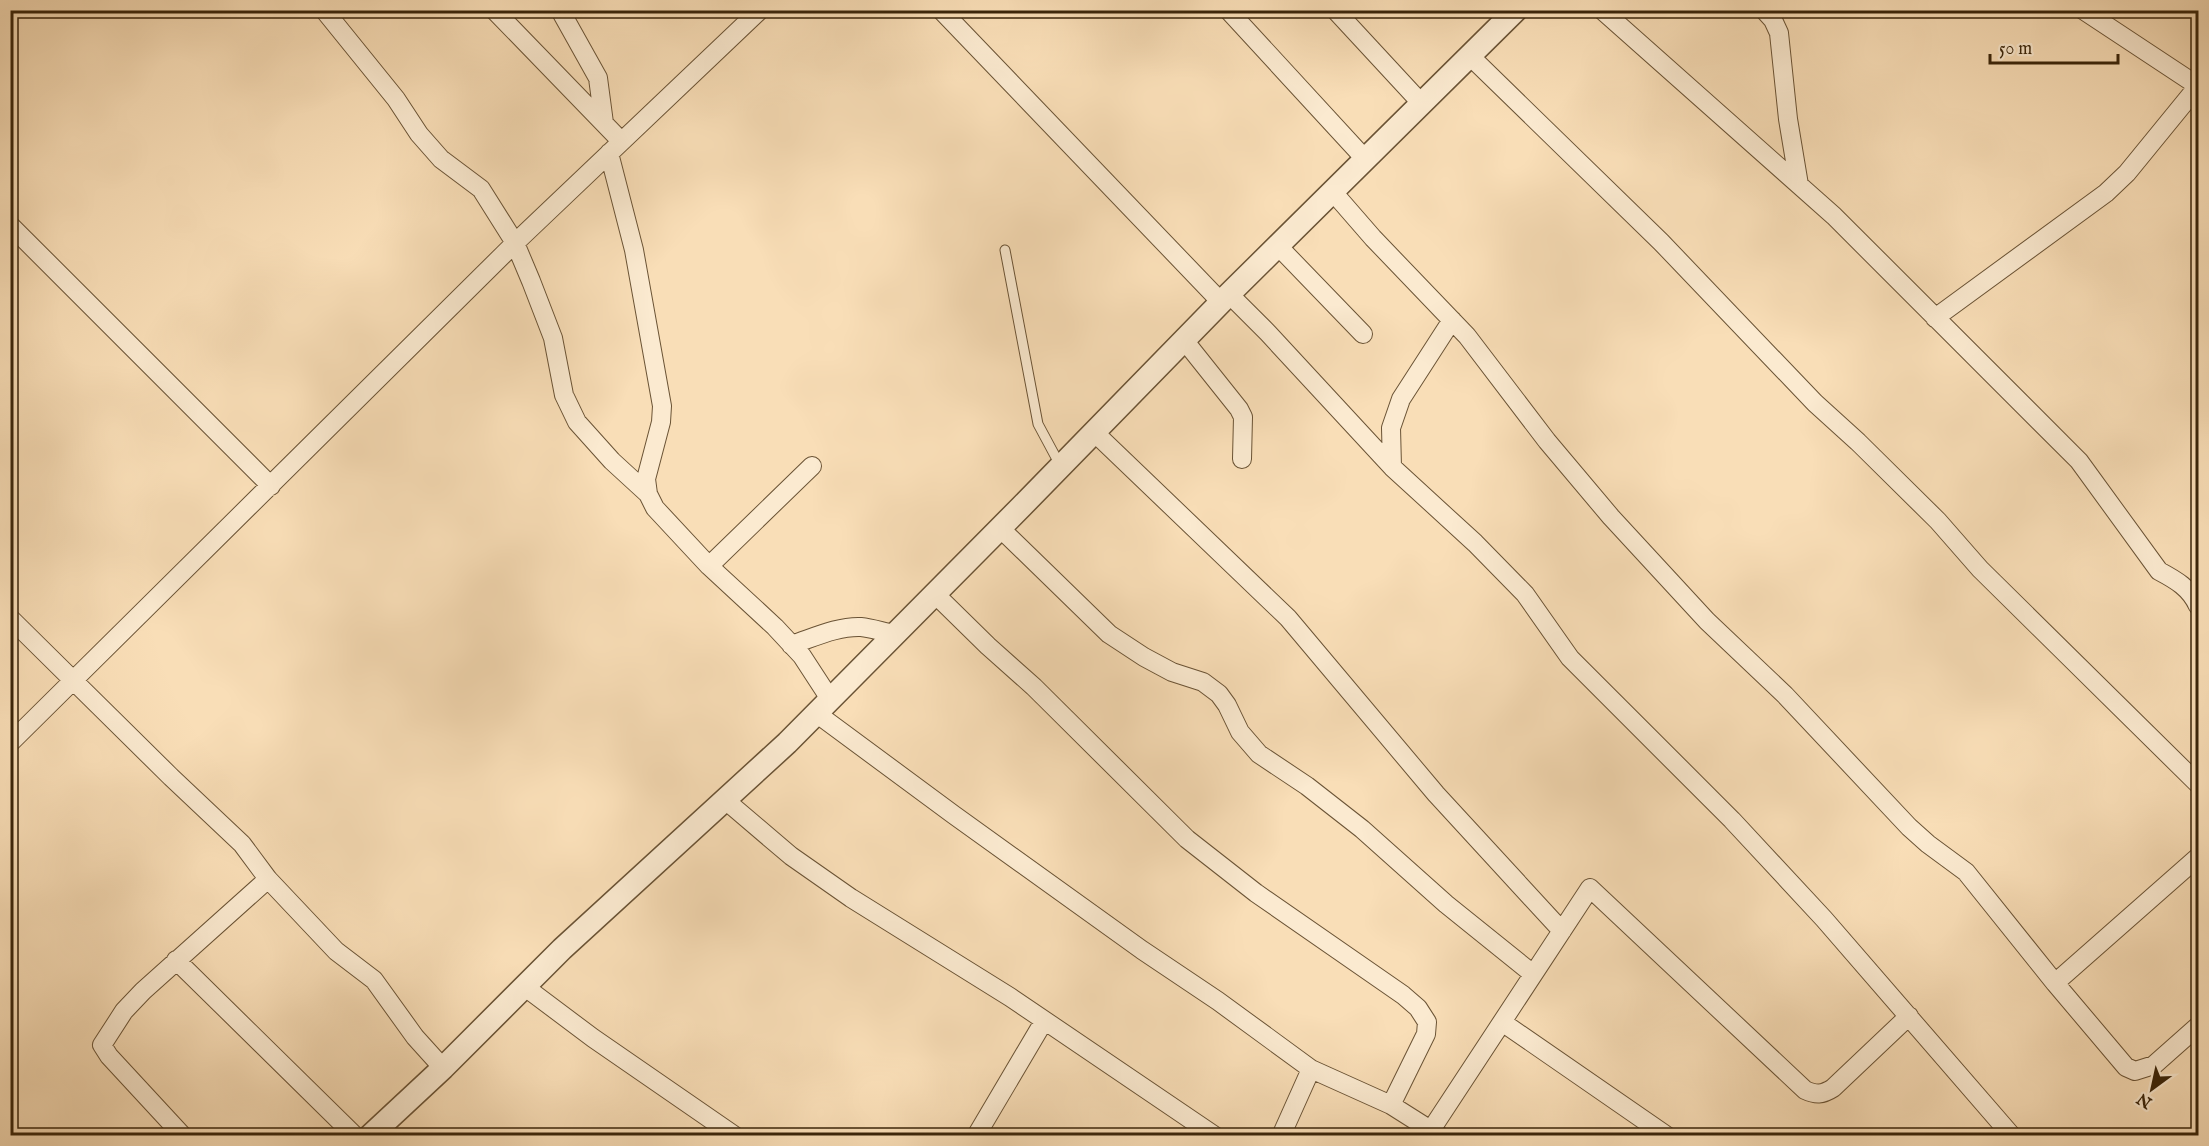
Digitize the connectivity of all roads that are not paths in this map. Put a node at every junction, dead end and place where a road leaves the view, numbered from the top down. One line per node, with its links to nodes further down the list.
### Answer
1 (324, 10): 21 (street)
2 (494, 10): 15 (street)
3 (560, 10): 15 (street)
4 (760, 10): 16 (street)
5 (941, 10): 24 (street)
6 (1228, 10): 17 (street)
7 (1335, 10): 14 (street)
8 (1602, 10): 18 (street)
9 (1764, 10): 18 (street)
10 (2083, 10): 13 (street)
11 (1513, 11): 12 (street)
12 (1470, 56): 14 (street); 46 (street)
13 (2198, 86): 25 (street)
14 (1422, 104): 17 (street)
15 (604, 123): 16 (street)
16 (615, 147): 21 (street); 35 (street)
17 (1366, 160): 19 (street)
18 (1799, 185): 25 (street)
19 (1333, 192): 22 (street); 26 (street)
20 (10, 225): 34 (street)
21 (515, 243): 34 (street); 35 (street)
22 (1278, 246): 24 (street); 27 (street)
23 (1005, 250): 32 (lane)
24 (1225, 298): 28 (street); 33 (street)
25 (1935, 318): 39 (street)
26 (1452, 320): 33 (street); 53 (street)
27 (1363, 334)
28 (1184, 340): 29 (street); 30 (street)
29 (1094, 432): 32 (street); 50 (street)
30 (1242, 459)
31 (812, 466): 37 (street)
32 (1061, 467): 36 (street)
33 (1392, 467): 55 (street)
34 (271, 486): 43 (street)
35 (648, 495): 37 (street)
36 (1000, 528): 38 (street); 52 (street)
37 (709, 566): 42 (street)
38 (935, 594): 41 (street); 61 (street)
39 (2199, 606)
40 (10, 618): 43 (street)
41 (894, 634): 42 (street); 44 (street)
42 (791, 645): 44 (street)
43 (73, 681): 45 (street); 49 (street)
44 (823, 706): 47 (street); 60 (street)
45 (10, 743)
46 (2199, 784)
47 (724, 800): 54 (street); 56 (street)
48 (2199, 857): 53 (street)
49 (268, 879): 51 (street); 59 (street)
50 (1562, 931): 52 (street); 55 (street)
51 (176, 960): 63 (street); 64 (street)
52 (1533, 974): 57 (street)
53 (2055, 983): 58 (street)
54 (525, 987): 59 (street); 66 (street)
55 (1909, 1017): 71 (street)
56 (1044, 1021): 67 (street); 68 (street)
57 (1502, 1022): 62 (street); 70 (street)
58 (2199, 1026)
59 (443, 1068): 65 (street)
60 (1311, 1069): 61 (street); 69 (street)
61 (1391, 1105): 62 (street)
62 (1436, 1133)
63 (183, 1136)
64 (355, 1136)
65 (369, 1136)
66 (735, 1136)
67 (976, 1136)
68 (1215, 1136)
69 (1281, 1136)
70 (1667, 1136)
71 (2012, 1136)

